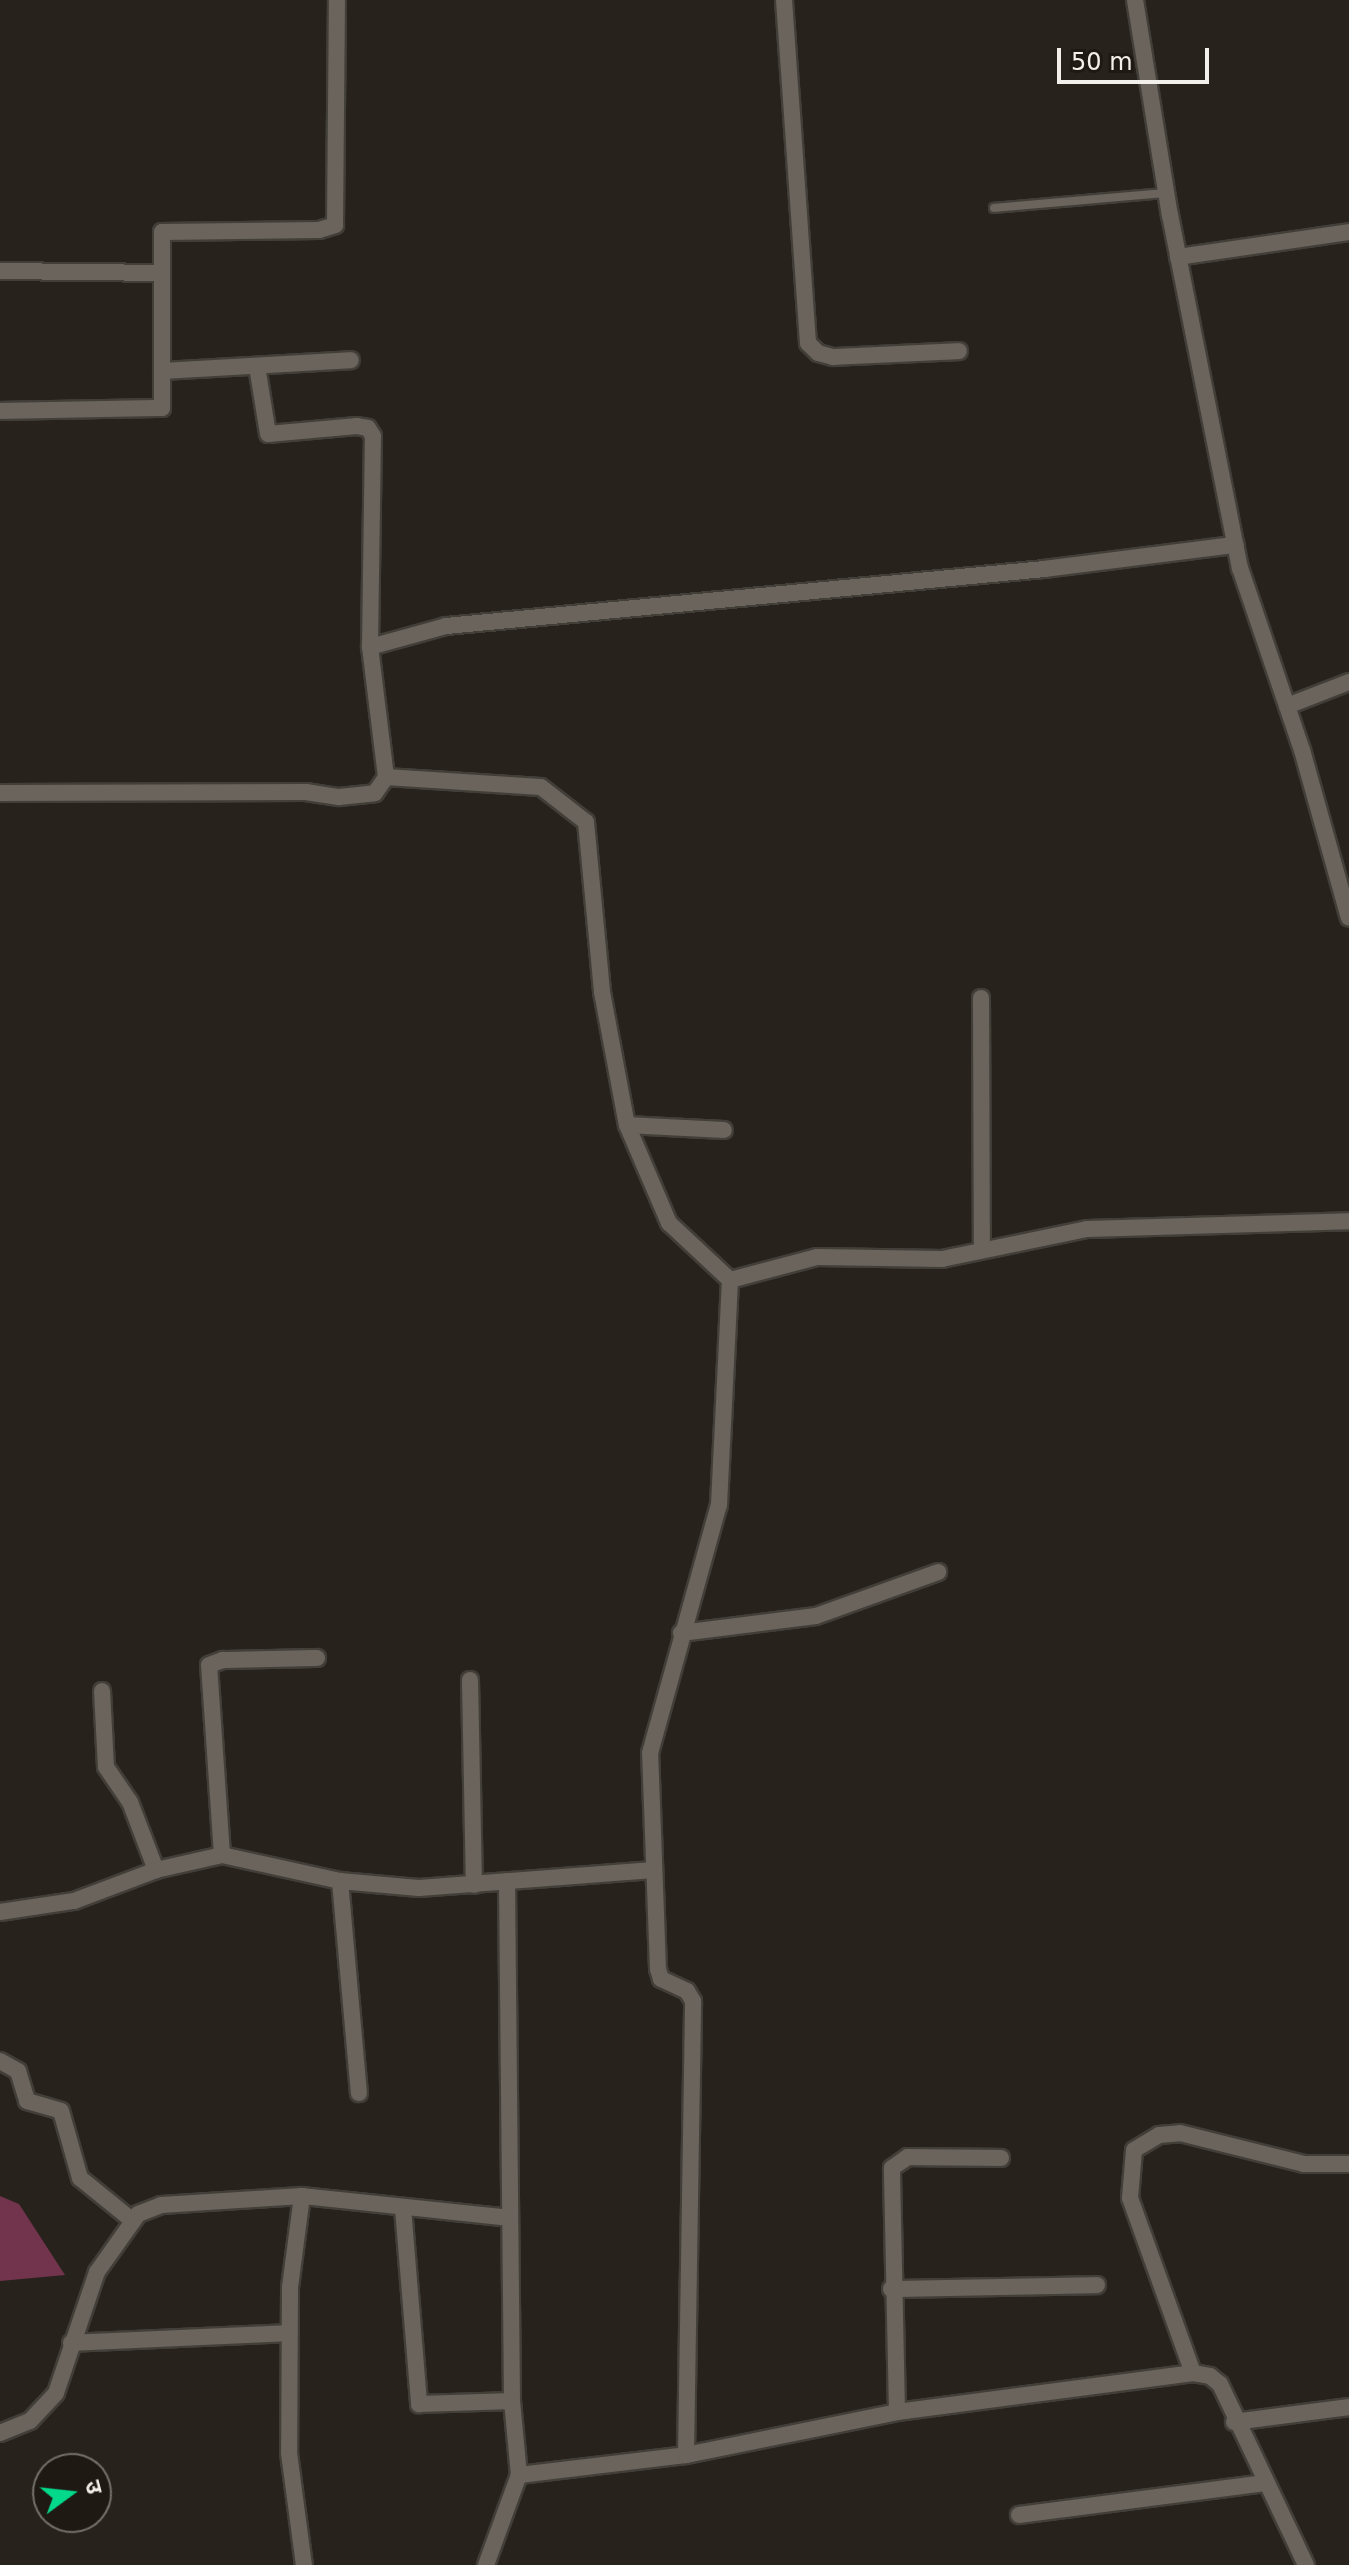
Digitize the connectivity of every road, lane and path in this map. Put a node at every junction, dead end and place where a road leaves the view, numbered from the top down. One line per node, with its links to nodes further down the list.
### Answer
1 (337, 0): 9 (street)
2 (784, 0): 10 (street)
3 (1135, 0): 4 (street)
4 (1166, 193): 5 (lane); 7 (street)
5 (994, 208)
6 (1349, 232): 7 (street)
7 (1178, 257): 15 (street)
8 (0, 271): 9 (street)
9 (162, 273): 13 (street)
10 (959, 351)
11 (351, 360): 12 (street)
12 (257, 366): 13 (street); 16 (street)
13 (162, 371): 14 (street)
14 (0, 411)
15 (1235, 545): 16 (street); 18 (street)
16 (370, 647): 19 (street)
17 (1349, 682): 18 (street)
18 (1287, 706): 21 (street)
19 (386, 777): 20 (street); 23 (street)
20 (0, 793)
21 (1349, 918)
22 (981, 998): 26 (street)
23 (627, 1125): 24 (street); 27 (street)
24 (724, 1130)
25 (1349, 1221): 26 (street)
26 (982, 1250): 27 (street)
27 (730, 1280): 29 (street)
28 (938, 1572): 29 (street)
29 (681, 1633): 35 (street)
30 (317, 1658): 33 (street)
31 (470, 1680): 38 (street)
32 (102, 1691): 34 (street)
33 (222, 1855): 34 (street); 36 (street)
34 (156, 1870): 39 (street)
35 (653, 1870): 37 (street); 58 (street)
36 (340, 1881): 38 (street); 41 (street)
37 (507, 1881): 38 (street); 46 (street)
38 (474, 1885)
39 (0, 1912)
40 (0, 2061): 47 (street)
41 (359, 2093)
42 (1001, 2158): 49 (street)
43 (1349, 2164): 52 (street)
44 (302, 2196): 45 (street); 47 (street); 50 (street)
45 (403, 2208): 46 (street); 53 (street)
46 (510, 2218): 53 (street)
47 (133, 2221): 51 (street)
48 (1097, 2285): 49 (street)
49 (891, 2289): 55 (street)
50 (289, 2333): 51 (street); 62 (street)
51 (71, 2343): 57 (street)
52 (1193, 2373): 55 (street); 56 (street)
53 (512, 2401): 59 (street)
54 (1349, 2407): 56 (street)
55 (897, 2412): 58 (street)
56 (1234, 2422): 60 (street)
57 (0, 2433)
58 (686, 2455): 59 (street)
59 (519, 2475): 63 (street)
60 (1265, 2483): 61 (street); 64 (street)
61 (1019, 2515)
62 (304, 2565)
63 (486, 2565)
64 (1306, 2565)

